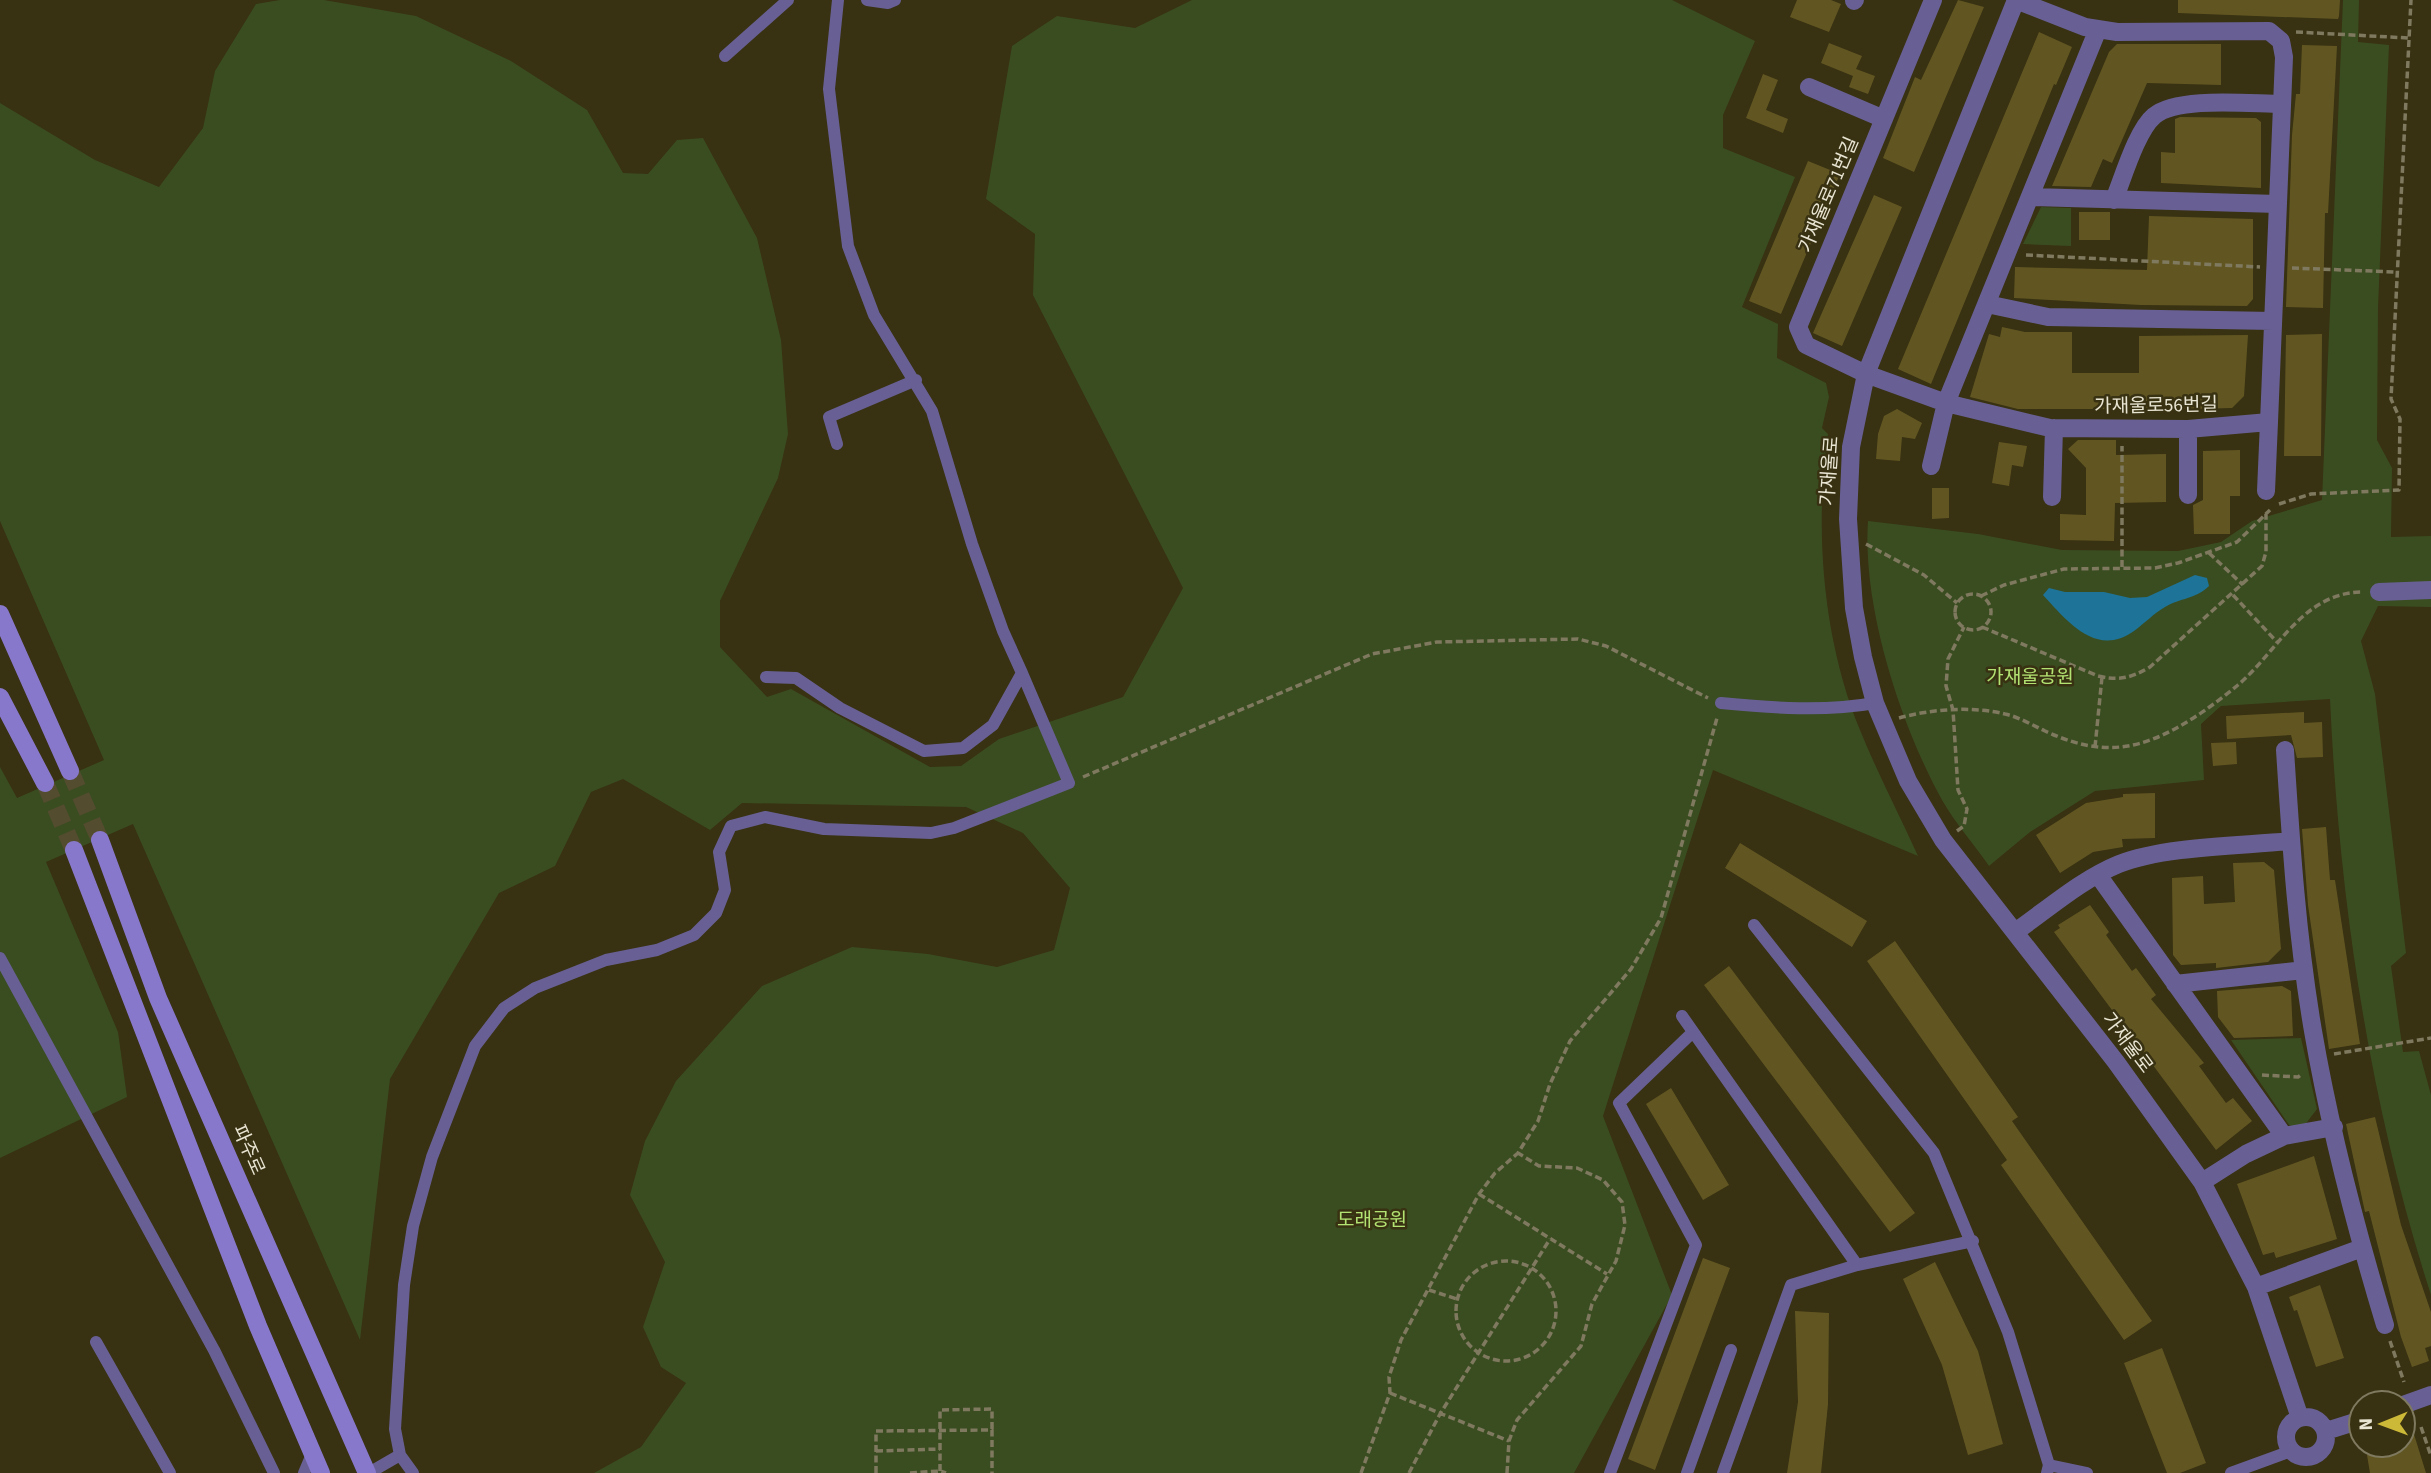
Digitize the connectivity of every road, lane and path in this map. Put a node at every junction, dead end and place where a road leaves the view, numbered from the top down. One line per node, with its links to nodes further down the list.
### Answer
1 (788, 0): 11 (lane)
2 (838, 0): 24 (lane)
3 (867, 0): 4 (lane)
4 (895, 0)
5 (1933, 0): 14 (street, 가재울로71번길)
6 (2016, 0): 8 (street); 23 (street, 가재울로)
7 (2411, 0): 10 (path)
8 (2098, 29): 9 (street); 15 (street)
9 (2269, 31): 10 (path); 13 (street)
10 (2409, 38): 20 (path)
11 (725, 56)
12 (1809, 87): 14 (street)
13 (2282, 104): 16 (street); 17 (street)
14 (1884, 119): 23 (street, 가재울로71번길)
15 (2030, 197): 16 (street); 18 (street)
16 (2114, 200): 17 (street)
17 (2278, 204): 19 (street)
18 (2007, 254): 19 (path); 21 (street)
19 (2276, 268): 20 (path); 22 (street)
20 (2397, 272): 35 (path)
21 (1987, 304): 22 (street); 25 (street)
22 (2273, 321): 26 (street)
23 (1866, 374): 25 (street, 가재울로56번길); 36 (street, 가재울로)
24 (916, 380): 30 (lane); 49 (lane)
25 (1946, 403): 27 (street, 가재울로56번길); 31 (street)
26 (2269, 422): 29 (street, 가재울로56번길); 32 (street)
27 (2054, 428): 28 (street, 가재울로56번길); 34 (street)
28 (2122, 429): 29 (street, 가재울로56번길); 38 (path)
29 (2188, 429): 33 (street)
30 (837, 444)
31 (1931, 466)
32 (2266, 491): 35 (path)
33 (2188, 495)
34 (2052, 497)
35 (2266, 512): 37 (path); 39 (path)
36 (1849, 541): 44 (path); 54 (street, 가재울로)
37 (2209, 553): 38 (path); 39 (path)
38 (2122, 567): 43 (path)
39 (2243, 585): 42 (path)
40 (2431, 590): 41 (street)
41 (2379, 592): 48 (path)
42 (2233, 595): 48 (path); 51 (path)
43 (1981, 596): 44 (path); 47 (path)
44 (1957, 603): 46 (path)
45 (0, 614): 59 (main road)
46 (1964, 627): 47 (path); 55 (path)
47 (1982, 627): 51 (path)
48 (2277, 642): 57 (path)
49 (1023, 673): 50 (lane); 61 (lane)
50 (766, 677)
51 (2102, 677): 57 (path)
52 (0, 697): 60 (main road)
53 (1721, 703): 54 (lane); 61 (path); 76 (path)
54 (1875, 703): 56 (street, 가재울로)
55 (1953, 710): 56 (path); 57 (path); 63 (path)
56 (1884, 723): 63 (street, 가재울로)
57 (2095, 747)
58 (2285, 750): 64 (street)
59 (70, 771)
60 (45, 783)
61 (1069, 783): 106 (lane)
62 (100, 840): 115 (main road, 파주로)
63 (1943, 840): 68 (street, 가재울로)
64 (2291, 841): 66 (street); 70 (street)
65 (74, 850): 105 (main road)
66 (2098, 875): 68 (street); 71 (street)
67 (1754, 925): 80 (lane)
68 (2015, 932): 77 (street, 가재울로)
69 (0, 958): 112 (lane)
70 (2304, 970): 71 (street); 74 (street)
71 (2175, 984): 75 (street)
72 (1682, 1016): 73 (lane)
73 (1693, 1032): 82 (lane); 124 (lane)
74 (2334, 1126): 75 (street); 81 (street)
75 (2284, 1136): 77 (street)
76 (1518, 1153): 78 (path); 84 (path)
77 (2202, 1182): 85 (street, 가재울로)
78 (1479, 1194): 79 (path); 86 (path)
79 (1550, 1239): 83 (path); 84 (path)
80 (1973, 1241): 82 (lane); 109 (lane)
81 (2362, 1248): 85 (street); 88 (street)
82 (1857, 1265): 126 (lane)
83 (1531, 1268): 87 (path); 91 (path); 91 (path)
84 (1607, 1274): 101 (path)
85 (2256, 1287): 95 (street, 가재울로)
86 (1429, 1290): 87 (path); 93 (path)
87 (1457, 1299): 91 (path)
88 (2385, 1325): 92 (path)
89 (96, 1342): 111 (lane)
90 (1731, 1350): 125 (lane)
91 (1479, 1353): 94 (path)
92 (2404, 1382)
93 (1390, 1393): 94 (path); 121 (path)
94 (1440, 1415): 101 (path); 122 (path)
95 (2300, 1418): 100 (street); 104 (street)
96 (2347, 1424): 100 (street)
97 (2421, 1427): 107 (path)
98 (940, 1430): 99 (path); 99 (path); 102 (path); 103 (path)
99 (992, 1430): 120 (path)
100 (2326, 1431): 108 (street)
101 (1510, 1441): 123 (path)
102 (940, 1449): 103 (path); 110 (path)
103 (876, 1451): 117 (path)
104 (2291, 1451): 108 (street); 128 (lane)
105 (312, 1454): 113 (lane); 114 (main road)
106 (400, 1455): 115 (lane); 116 (lane)
107 (2431, 1456)
108 (2315, 1465)
109 (2048, 1469): 127 (lane)
110 (940, 1471): 118 (path); 119 (path)
111 (170, 1473)
112 (274, 1473)
113 (304, 1473)
114 (321, 1473)
115 (368, 1473)
116 (413, 1473)
117 (876, 1473)
118 (910, 1473)
119 (946, 1473)
120 (992, 1473)
121 (1361, 1473)
122 (1409, 1473)
123 (1507, 1473)
124 (1611, 1473)
125 (1687, 1473)
126 (1723, 1473)
127 (2087, 1473)
128 (2231, 1473)

